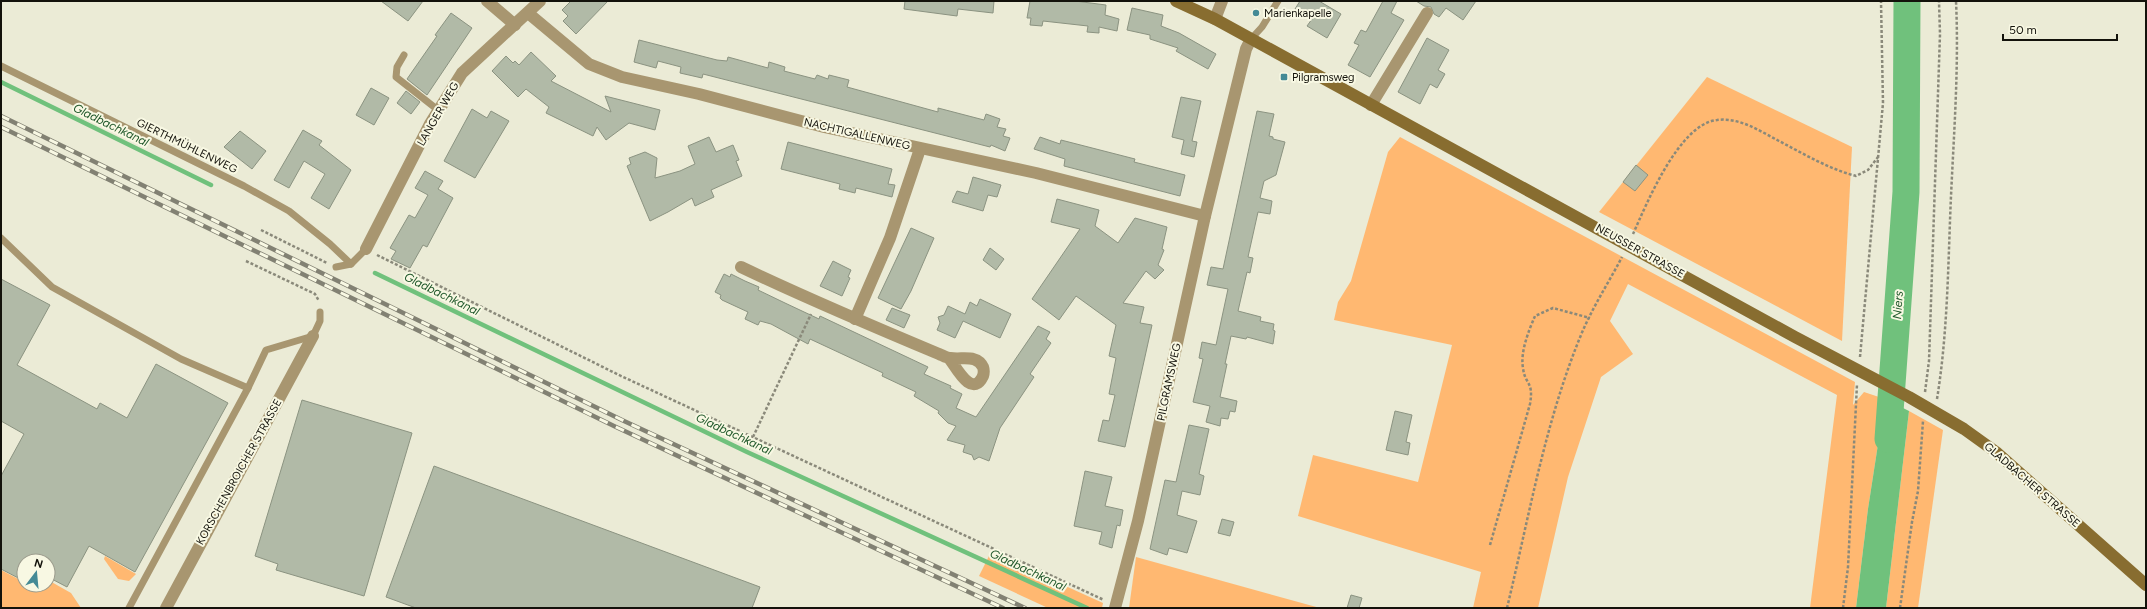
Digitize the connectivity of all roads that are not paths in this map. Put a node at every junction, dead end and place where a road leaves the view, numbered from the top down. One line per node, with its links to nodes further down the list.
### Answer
1 (487, 1): 9 (street)
2 (540, 1): 7 (street, LANGER WEG)
3 (1176, 1): 8 (street, NEUSSER STRASSE)
4 (1222, 1): 8 (street)
5 (1278, 1): 10 (lane)
6 (1427, 12): 13 (street)
7 (528, 13): 9 (street, LANGER WEG); 15 (street, NACHTIGALLENWEG)
8 (1215, 19): 10 (street, NEUSSER STRASSE)
9 (515, 25): 14 (street, LANGER WEG)
10 (1251, 39): 13 (street, NEUSSER STRASSE); 16 (street, PILGRAMSWEG)
11 (404, 55): 14 (lane)
12 (1, 66): 19 (lane, GIERTHMÜHLENWEG)
13 (1371, 105): 27 (street, NEUSSER STRASSE)
14 (438, 110): 18 (street, LANGER WEG)
15 (920, 148): 16 (street, NACHTIGALLENWEG); 23 (street)
16 (1205, 216): 29 (street, PILGRAMSWEG)
17 (1, 238): 26 (lane)
18 (366, 249): 19 (lane)
19 (351, 264): 20 (lane)
20 (336, 267)
21 (741, 267): 23 (street)
22 (320, 312): 24 (lane)
23 (855, 318): 25 (street)
24 (313, 336): 26 (lane); 31 (street, KORSCHENBROICHER STRASSE)
25 (949, 358)
26 (248, 388): 30 (lane)
27 (1909, 397): 28 (street, GLADBACHER STRASSE)
28 (2146, 585)
29 (1115, 606)
30 (129, 608)
31 (166, 608)

